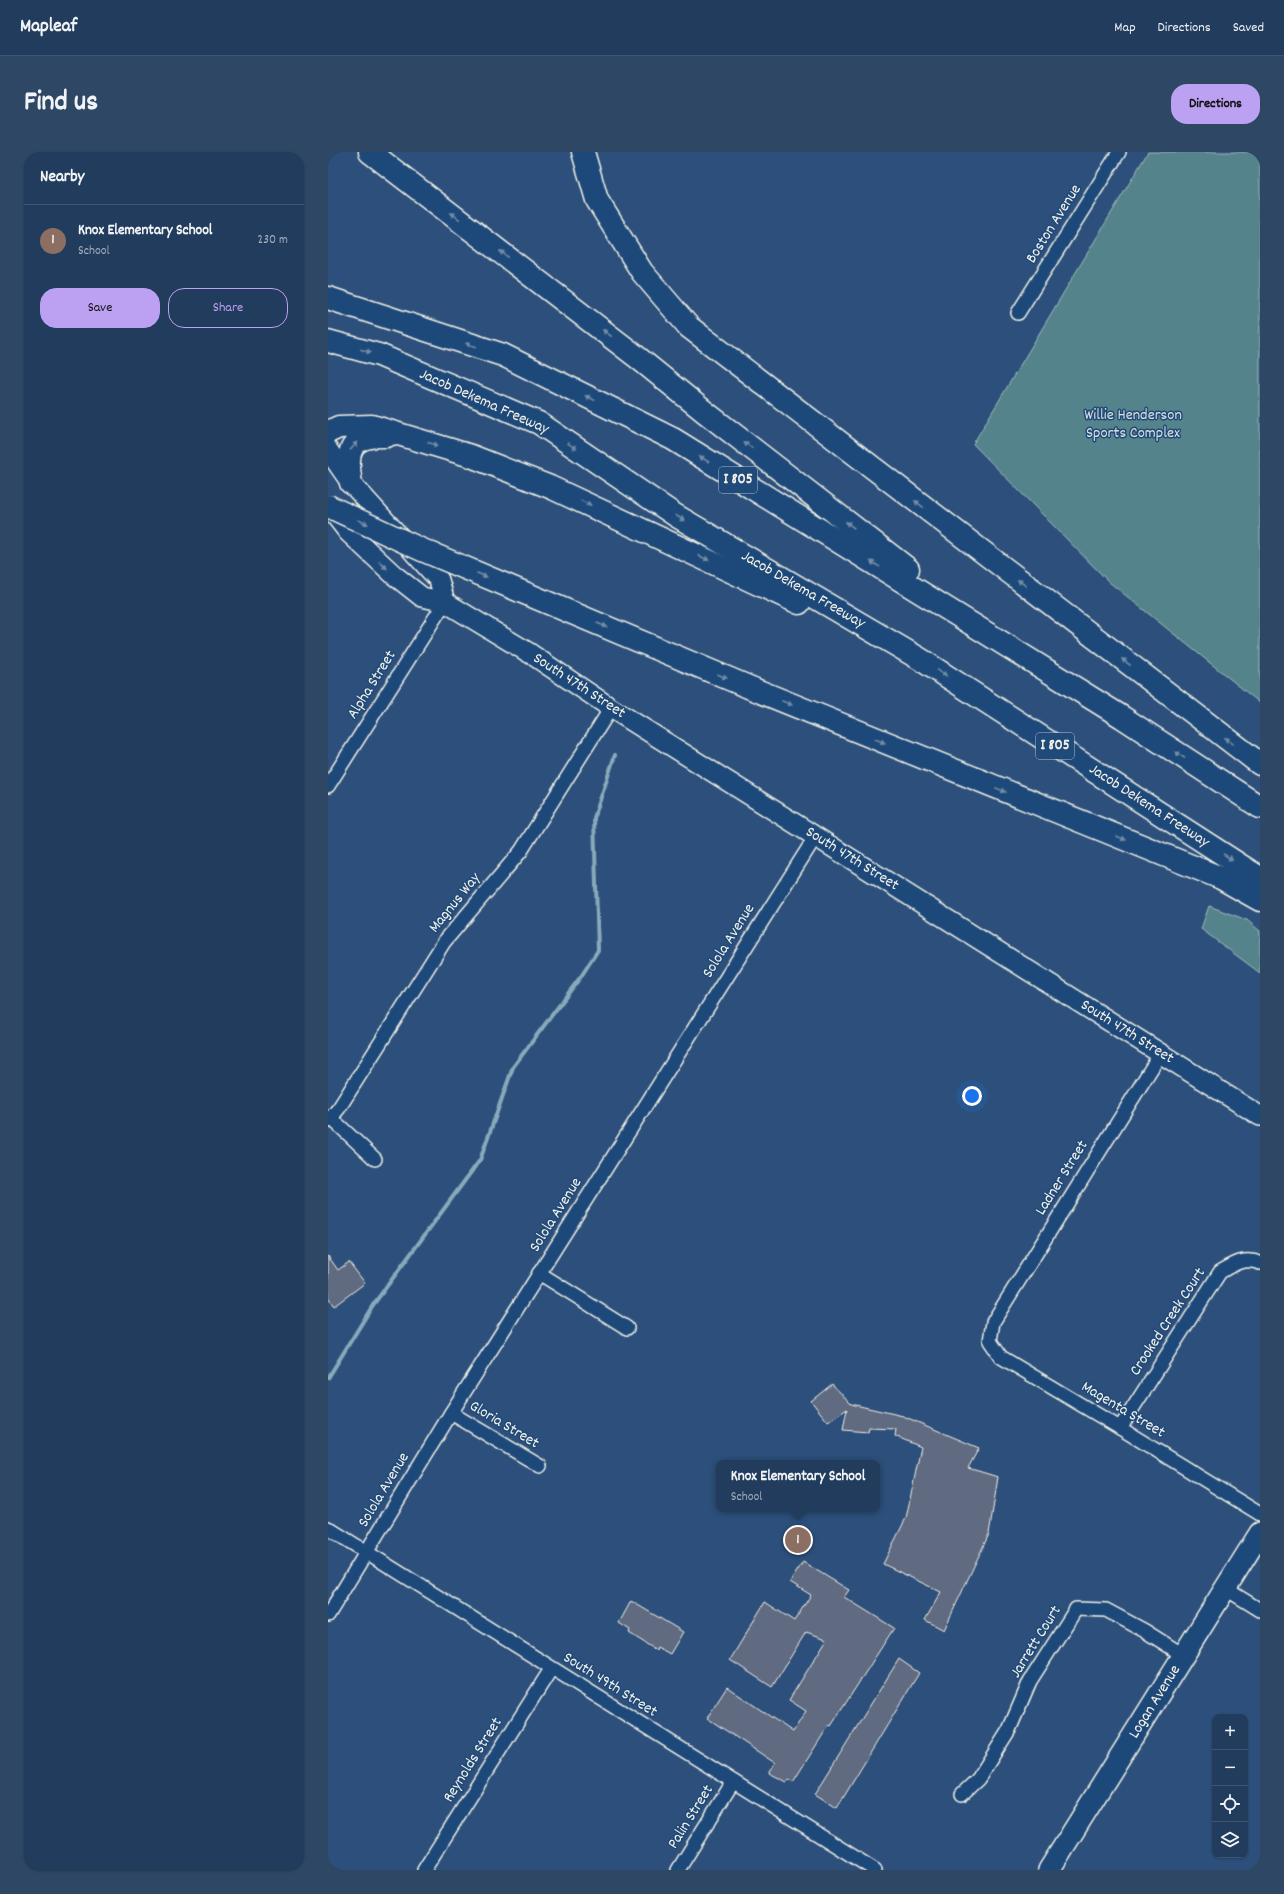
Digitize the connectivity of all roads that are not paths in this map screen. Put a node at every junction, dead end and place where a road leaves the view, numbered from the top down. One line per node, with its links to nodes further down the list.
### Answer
1 (370, 152): 15 (highway, one-way to 1)
2 (583, 152): 16 (highway, one-way to 2)
3 (1119, 152): 5 (street, Boston Avenue)
4 (328, 298): 15 (highway, I 805, one-way to 4)
5 (1018, 313)
6 (328, 341): 13 (highway, Jacob Dekema Freeway / I 805, one-way to 13)
7 (328, 432): 8 (highway)
8 (409, 436): 10 (highway, one-way to 8); 13 (highway, one-way to 13)
9 (328, 450): 10 (main road)
10 (351, 483): 12 (main road)
11 (328, 506): 12 (main road, South 47th Street, one-way to 12); 21 (highway, one-way to 21, bridge)
12 (445, 602): 14 (main road, South 47th Street); 17 (street, Alpha Street)
13 (920, 659): 20 (highway, Jacob Dekema Freeway / I 805, one-way to 20)
14 (611, 708): 19 (main road, South 47th Street); 24 (street, Magnus Way)
15 (1122, 717): 18 (highway, I 805, one-way to 15)
16 (1260, 764)
17 (328, 786)
18 (1260, 807)
19 (816, 836): 22 (main road, South 47th Street); 27 (street, Solola Avenue)
20 (1260, 878)
21 (1260, 900)
22 (1160, 1053): 23 (main road, South 47th Street); 28 (street, Ladner Street)
23 (1260, 1116)
24 (329, 1120): 25 (street)
25 (375, 1159)
26 (1260, 1263): 31 (street, Crooked Creek Court)
27 (539, 1273): 29 (street); 30 (street, Solola Avenue)
28 (993, 1322): 31 (street, Magenta Street)
29 (627, 1328)
30 (450, 1413): 32 (street, Gloria Street); 36 (street, Solola Avenue)
31 (1120, 1428): 33 (street, Magenta Street)
32 (540, 1466)
33 (1260, 1514)
34 (328, 1528): 36 (street, South 49th Street)
35 (1260, 1533): 37 (main road, Logan Avenue)
36 (366, 1552): 39 (street, Solola Avenue); 41 (street, South 49th Street)
37 (1226, 1589): 38 (street); 40 (main road, Logan Avenue)
38 (1260, 1610)
39 (328, 1615)
40 (1183, 1655): 43 (street, Jarrett Court); 47 (main road, Logan Avenue)
41 (551, 1669): 42 (street, South 49th Street); 44 (street, Reynolds Street)
42 (733, 1782): 45 (street, Palin Street); 46 (street, South 49th Street)
43 (962, 1794)
44 (424, 1870)
45 (678, 1870)
46 (875, 1870)
47 (1049, 1870)

